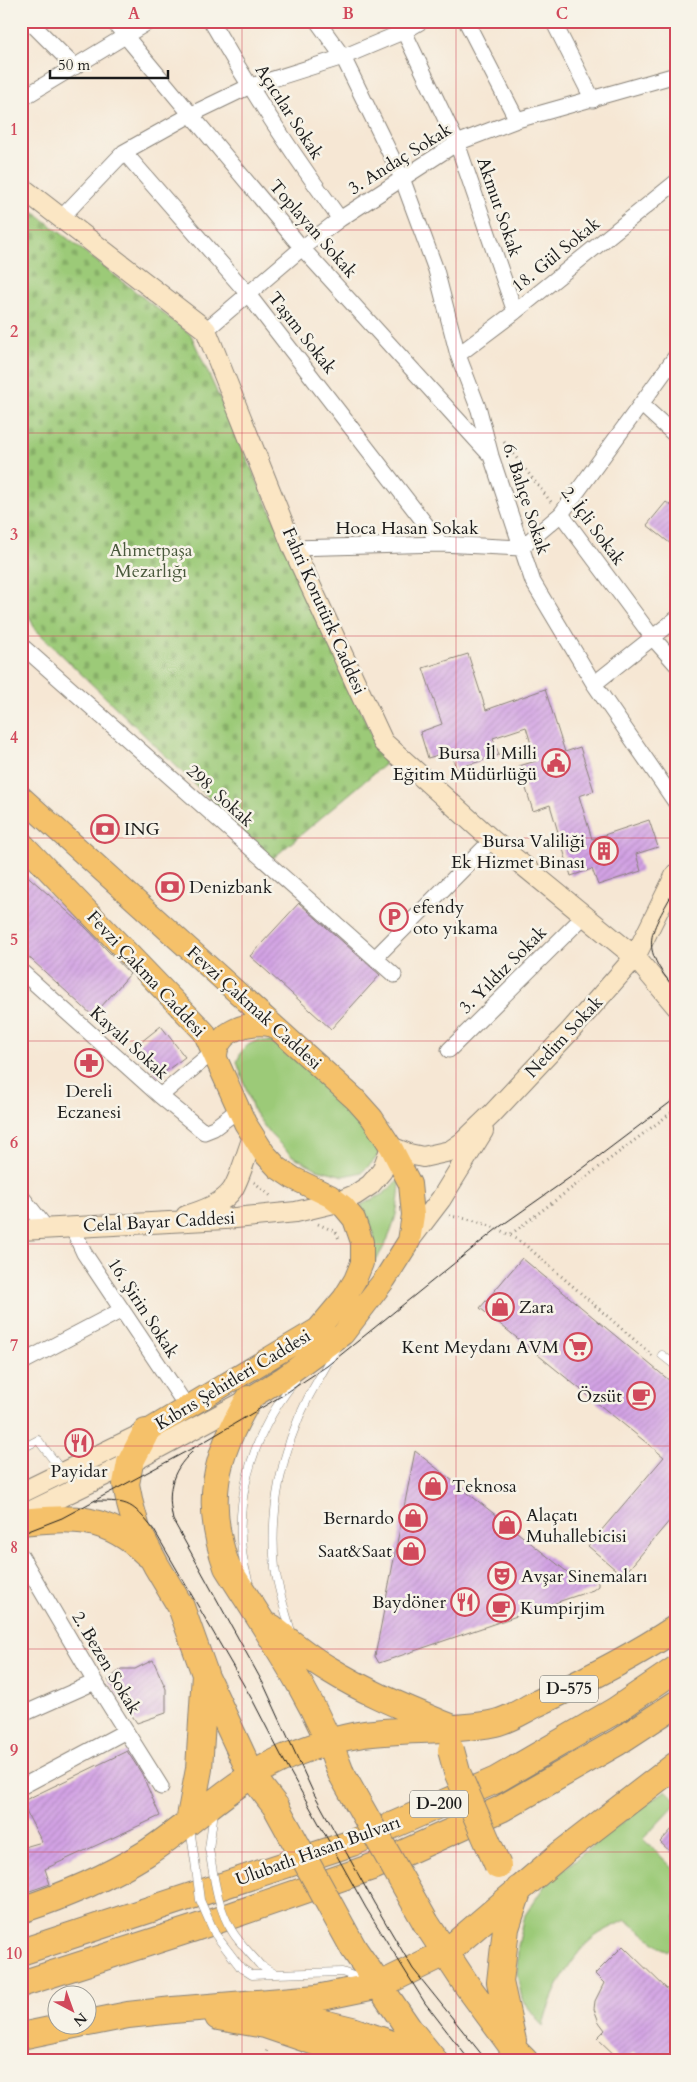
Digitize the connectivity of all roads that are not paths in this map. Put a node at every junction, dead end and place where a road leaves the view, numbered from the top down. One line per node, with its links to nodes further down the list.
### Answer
1 (29, 21): 12 (street)
2 (113, 21): 10 (street, Toplayan Sokak)
3 (150, 21): 10 (street)
4 (211, 21): 14 (street, Açıcılar Sokak)
5 (317, 21): 11 (street, 6. Bahçe Sokak)
6 (422, 21): 9 (street)
7 (466, 21): 18 (street)
8 (553, 21): 16 (street)
9 (402, 26): 11 (street); 19 (street, Akmut Sokak)
10 (126, 36): 12 (street); 17 (street, Toplayan Sokak)
11 (343, 57): 14 (street); 21 (street, 6. Bahçe Sokak)
12 (75, 67): 15 (street)
13 (676, 75): 16 (street, 3. Andaç Sokak)
14 (248, 87): 17 (street); 25 (street, Açıcılar Sokak)
15 (21, 99)
16 (593, 100): 18 (street, 3. Andaç Sokak)
17 (192, 114): 20 (street); 26 (street, Toplayan Sokak)
18 (516, 120): 19 (street, 3. Andaç Sokak)
19 (457, 143): 21 (street, 3. Andaç Sokak); 28 (street, Akmut Sokak)
20 (124, 152): 24 (street); 27 (street, Taşım Sokak)
21 (402, 178): 25 (street, 3. Andaç Sokak); 30 (street, 6. Bahçe Sokak)
22 (676, 182): 28 (street, 18. Gül Sokak)
23 (21, 187): 24 (main road)
24 (61, 218): 29 (main road)
25 (340, 219): 26 (street, 3. Andaç Sokak)
26 (302, 248): 27 (street, 3. Andaç Sokak); 34 (street, Toplayan Sokak)
27 (247, 293): 29 (street, 3. Andaç Sokak); 36 (street, Taşım Sokak)
28 (515, 312): 30 (street, 18. Gül Sokak)
29 (206, 330): 37 (main road, Fahri Korutürk Caddesi)
30 (458, 355): 34 (street, 6. Bahçe Sokak)
31 (676, 356): 32 (street)
32 (641, 404): 33 (street); 35 (street)
33 (676, 436)
34 (491, 456): 38 (street, 6. Bahçe Sokak)
35 (561, 514): 38 (street); 40 (street, 2. İçli Sokak)
36 (441, 544): 37 (street, Hoca Hasan Sokak); 38 (street, Hoca Hasan Sokak)
37 (293, 548): 46 (main road, Fahri Korutürk Caddesi)
38 (521, 548): 43 (street, 6. Bahçe Sokak)
39 (676, 619): 40 (street)
40 (653, 638): 42 (street, 2. İçli Sokak); 43 (street)
41 (21, 645): 51 (street, 298. Sokak)
42 (676, 664)
43 (594, 684): 45 (street, 6. Bahçe Sokak)
44 (21, 797): 55 (main road, Fevzi Çakmak Caddesi)
45 (676, 803)
46 (492, 840): 49 (main road, Fahri Korutürk Caddesi); 51 (street)
47 (21, 842): 57 (main road, Fevzi Çakma Caddesi)
48 (676, 874): 50 (main road, Nedim Sokak)
49 (584, 917): 50 (main road, Fahri Korutürk Caddesi); 56 (street, 3. Yıldız Sokak)
50 (635, 957): 54 (main road, Fahri Korutürk Caddesi); 59 (main road, Nedim Sokak)
51 (375, 958): 53 (street, 298. Sokak)
52 (21, 971): 58 (street, Kayalı Sokak)
53 (394, 976)
54 (676, 1006)
55 (273, 1026): 57 (main road); 61 (main road, Fevzi Çakmak Caddesi)
56 (449, 1050)
57 (215, 1054): 58 (street, Kayalı Sokak); 60 (main road, Fevzi Çakma Caddesi)
58 (160, 1096): 60 (street)
59 (492, 1114): 61 (main road); 68 (main road)
60 (245, 1123): 63 (main road); 64 (main road)
61 (391, 1147): 63 (main road, Celal Bayar Caddesi); 68 (main road, Fevzi Çakmak Caddesi)
62 (21, 1196): 66 (street)
63 (341, 1205): 64 (main road, Celal Bayar Caddesi); 76 (main road, Kıbrıs Şehitleri Caddesi)
64 (167, 1222): 65 (main road, Celal Bayar Caddesi)
65 (72, 1227): 66 (main road, Celal Bayar Caddesi); 69 (street, 16. Şirin Sokak)
66 (48, 1229): 67 (main road, Celal Bayar Caddesi)
67 (21, 1230)
68 (409, 1240): 70 (main road)
69 (122, 1310): 73 (street); 76 (street, 16. Şirin Sokak)
70 (342, 1334): 71 (main road); 88 (lane)
71 (318, 1352): 75 (main road); 86 (lane)
72 (660, 1358): 74 (lane)
73 (21, 1363)
74 (676, 1366)
75 (249, 1399): 79 (main road); 86 (highway)
76 (187, 1407): 77 (main road, Kıbrıs Şehitleri Caddesi)
77 (146, 1432): 79 (highway); 80 (main road, Kıbrıs Şehitleri Caddesi)
78 (21, 1449): 80 (lane)
79 (130, 1463): 82 (main road); 85 (highway)
80 (63, 1473): 81 (main road, Kıbrıs Şehitleri Caddesi)
81 (21, 1491)
82 (21, 1516)
83 (21, 1522): 85 (highway)
84 (21, 1556): 91 (street, 2. Bezen Sokak)
85 (156, 1565): 90 (highway)
86 (259, 1618): 88 (highway); 92 (highway)
87 (676, 1628): 96 (highway, D-575)
88 (298, 1659): 92 (lane); 96 (highway)
89 (676, 1669): 106 (highway, Ulubatlı Hasan Bulvarı / D-200)
90 (205, 1674): 99 (highway); 103 (highway)
91 (95, 1682): 94 (street); 95 (street, 2. Bezen Sokak)
92 (307, 1695): 97 (highway)
93 (676, 1704): 109 (highway, Ulubatlı Hasan Bulvarı / D-200)
94 (21, 1715)
95 (126, 1731): 100 (street); 101 (street, 2. Bezen Sokak)
96 (452, 1739): 97 (highway, D-575); 104 (highway, bridge)
97 (330, 1741): 99 (highway, D-575); 107 (highway, bridge)
98 (676, 1765): 104 (highway)
99 (252, 1776): 102 (highway); 110 (highway, bridge)
100 (21, 1787)
101 (161, 1787)
102 (215, 1802): 103 (highway); 108 (lane, bridge)
103 (189, 1822): 105 (highway); 108 (lane, bridge)
104 (520, 1889): 107 (highway); 116 (highway)
105 (21, 1910)
106 (21, 1952)
107 (446, 1953): 110 (highway); 116 (highway)
108 (275, 1974): 110 (lane)
109 (21, 1984)
110 (380, 1985): 111 (highway); 119 (highway)
111 (251, 2005): 112 (highway); 118 (highway)
112 (173, 2010): 113 (highway); 117 (highway)
113 (98, 2021)
114 (48, 2031): 115 (highway)
115 (25, 2037)
116 (520, 2056)
117 (371, 2061)
118 (423, 2061)
119 (435, 2061)

